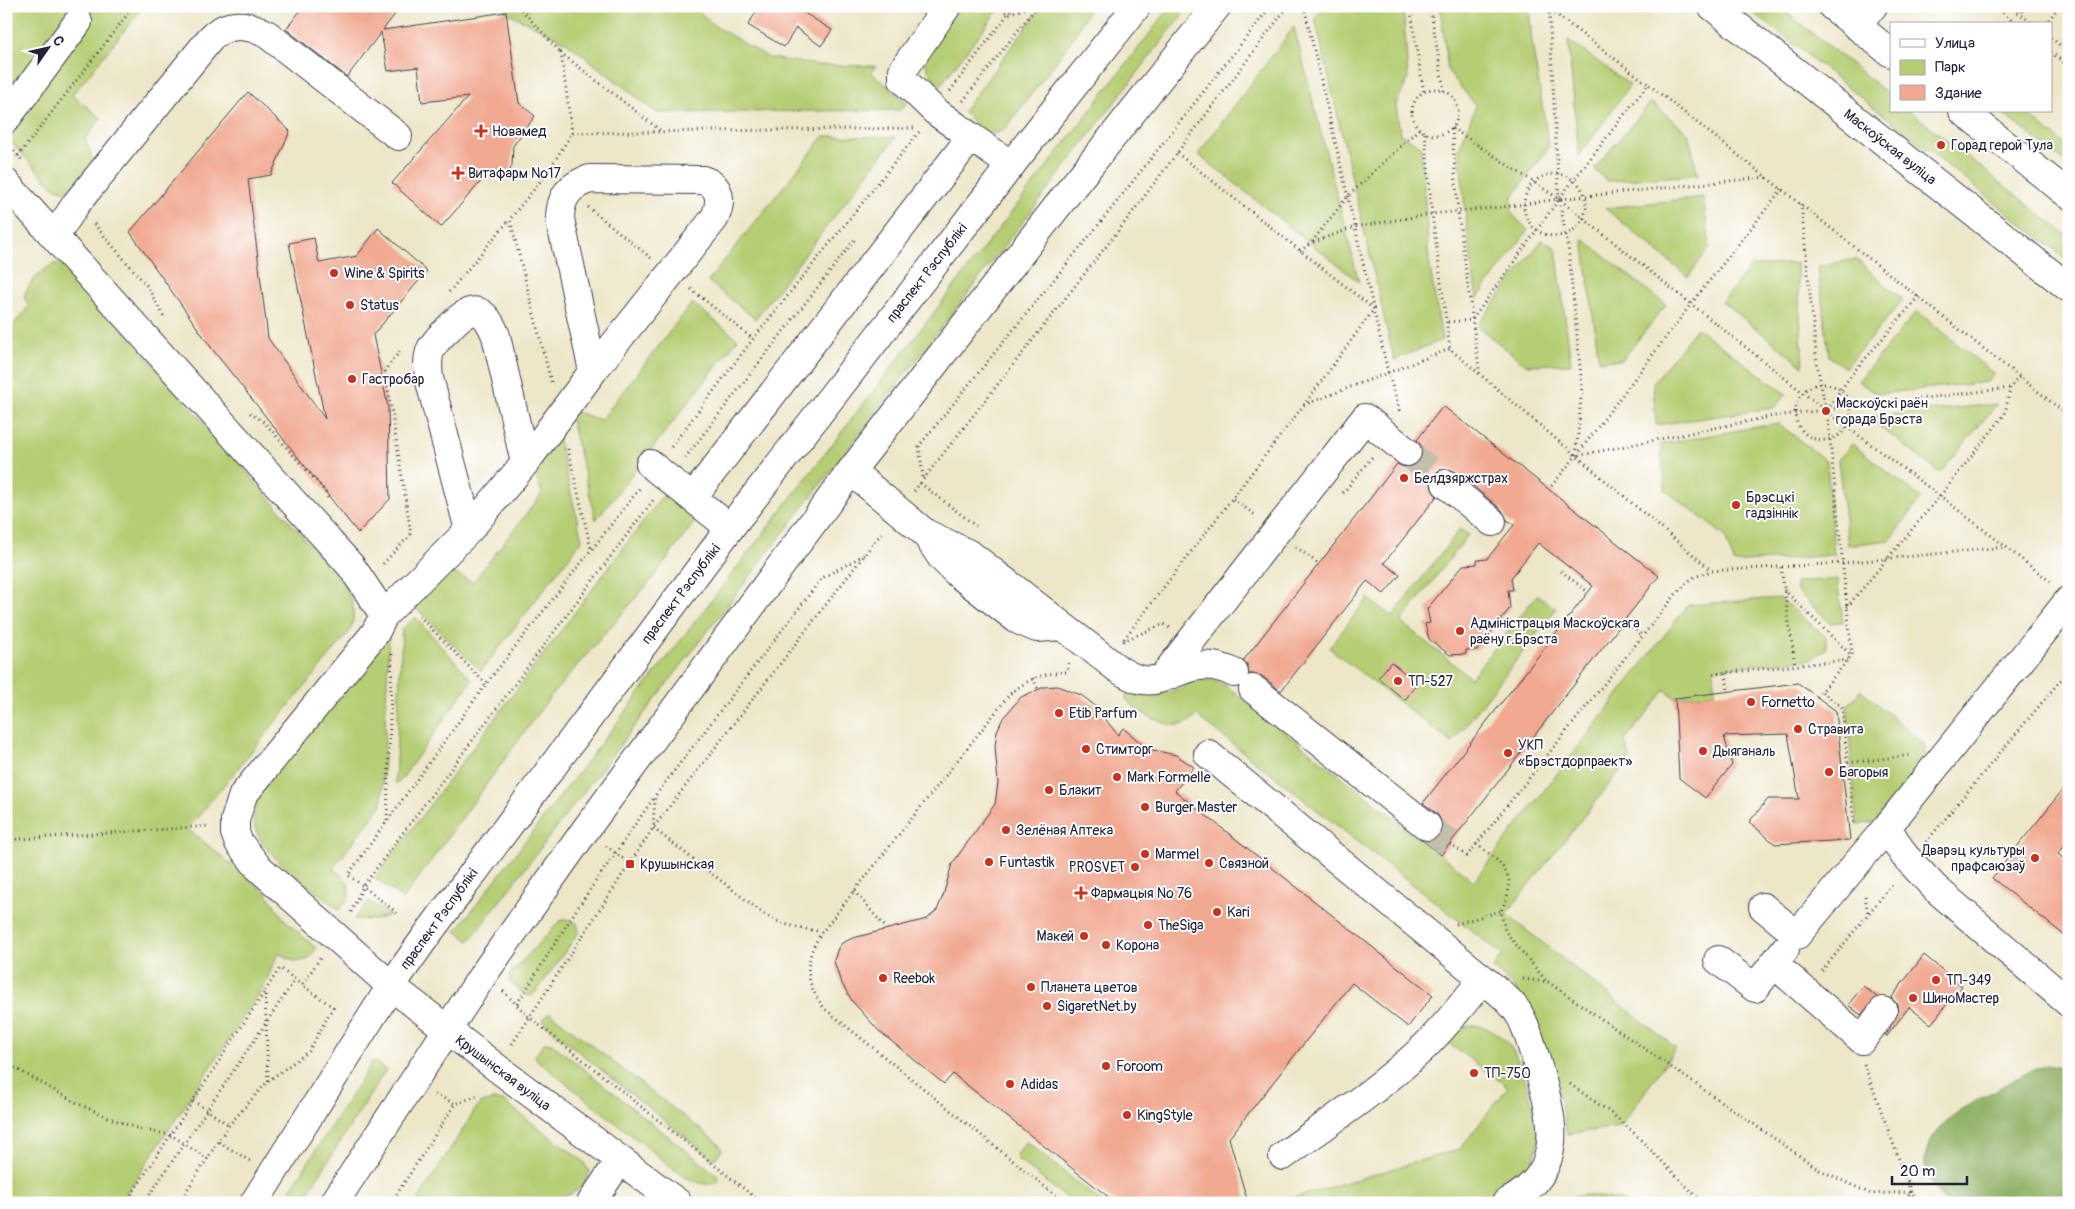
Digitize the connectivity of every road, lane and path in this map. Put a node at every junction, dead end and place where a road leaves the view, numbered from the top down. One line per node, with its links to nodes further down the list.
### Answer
1 (134, 6): 49 (path)
2 (518, 6): 31 (path)
3 (947, 6): 46 (main road)
4 (997, 6): 5 (path)
5 (1031, 6)
6 (1137, 6): 51 (main road, праспект Рэспублікі)
7 (1217, 6): 102 (main road)
8 (1271, 6): 103 (path)
9 (1288, 6): 48 (path)
10 (1304, 6): 59 (path)
11 (1410, 6): 36 (path)
12 (1430, 6): 35 (path)
13 (1712, 6): 74 (main road, Маскоўская вуліца)
14 (1832, 6): 22 (main road)
15 (1996, 6): 25 (path)
16 (2010, 6): 23 (path)
17 (2021, 6): 23 (path)
18 (2059, 6): 20 (path); 27 (path)
19 (1549, 8): 34 (path); 52 (path)
20 (2064, 10)
21 (245, 16): 45 (main road); 62 (main road)
22 (1865, 16): 29 (main road)
23 (2024, 17): 26 (path)
24 (78, 22): 38 (main road)
25 (2015, 22)
26 (2030, 22)
27 (2047, 22)
28 (2052, 39): 30 (path)
29 (1890, 52)
30 (2069, 52)
31 (561, 53): 42 (path); 43 (path)
32 (2052, 53): 33 (path)
33 (2069, 67)
34 (1648, 84): 53 (path); 54 (path)
35 (1444, 91): 36 (path); 40 (path)
36 (1424, 92): 41 (path)
37 (1964, 112): 58 (main road)
38 (6, 118)
39 (922, 128): 42 (path)
40 (1452, 128): 44 (path); 55 (path); 65 (path)
41 (1418, 129): 44 (path); 59 (path)
42 (661, 132): 43 (path)
43 (572, 133): 94 (path)
44 (1425, 133): 66 (path)
45 (398, 136)
46 (971, 137): 51 (main road); 107 (main road)
47 (6, 143): 49 (path)
48 (1177, 153): 73 (path); 103 (path)
49 (18, 156): 50 (path)
50 (24, 163)
51 (1011, 165): 111 (main road, праспект Рэспублікі)
52 (1557, 174): 54 (path); 55 (path); 61 (path)
53 (1766, 177): 57 (path); 60 (path)
54 (1574, 179): 60 (path); 61 (path)
55 (1533, 182): 61 (path); 63 (path)
56 (6, 183): 71 (main road)
57 (1782, 189): 64 (path); 76 (path)
58 (2069, 195)
59 (1348, 196): 68 (path); 72 (path)
60 (1585, 196): 61 (path); 67 (path)
61 (1559, 198): 63 (path); 67 (path); 69 (path); 70 (path)
62 (76, 204): 71 (main road); 78 (path)
63 (1524, 204): 65 (path); 69 (path)
64 (1801, 204): 75 (path); 86 (path)
65 (1458, 212): 66 (path); 79 (path)
66 (1432, 214): 68 (path); 80 (path)
67 (1584, 218): 70 (path); 76 (path)
68 (1355, 228): 72 (path); 77 (path)
69 (1536, 230): 70 (path); 79 (path)
70 (1566, 234): 99 (path)
71 (55, 236): 127 (main road)
72 (1311, 243): 73 (path)
73 (1300, 251): 77 (path)
74 (2069, 288)
75 (1918, 296): 85 (path); 88 (path)
76 (1691, 304): 89 (path); 99 (path)
77 (1374, 309): 83 (path); 90 (path)
78 (164, 318)
79 (1472, 320): 80 (path); 84 (path)
80 (1448, 322): 81 (path)
81 (1450, 349): 83 (path); 84 (path)
82 (593, 372): 82 (main road); 94 (main road)
83 (1388, 372): 90 (path)
84 (1480, 375): 99 (path)
85 (2020, 376): 87 (path); 95 (path)
86 (1822, 384): 88 (path); 89 (path); 92 (path)
87 (2010, 388): 91 (path); 106 (path)
88 (1841, 390): 91 (path); 92 (path)
89 (1803, 392): 92 (path); 93 (path)
90 (1304, 406): 134 (path)
91 (1850, 407): 92 (path); 96 (path)
92 (1826, 411): 93 (path); 96 (path); 97 (path)
93 (1795, 414): 97 (path); 99 (path)
94 (560, 416): 100 (main road); 115 (path)
95 (2069, 416)
96 (1847, 426): 97 (path); 106 (path)
97 (1830, 439): 118 (path)
98 (1407, 452): 140 (main road)
99 (1576, 456): 105 (path); 122 (path)
100 (525, 463): 112 (main road); 112 (main road)
101 (650, 464): 107 (main road)
102 (851, 471): 134 (main road); 184 (main road)
103 (924, 478): 108 (path)
104 (1446, 484): 109 (main road)
105 (1549, 489)
106 (1940, 496): 114 (path); 117 (path)
107 (692, 498): 111 (main road)
108 (909, 498)
109 (1492, 522)
110 (886, 526): 116 (path)
111 (730, 528): 176 (main road, праспект Рэспублікі)
112 (469, 530): 127 (main road)
113 (1294, 545): 119 (path)
114 (2006, 547): 117 (path); 125 (path)
115 (591, 548)
116 (864, 555): 148 (path); 153 (path)
117 (1887, 558): 118 (path); 126 (path)
118 (1843, 563): 120 (path); 126 (path)
119 (1319, 564)
120 (1781, 567): 122 (path); 123 (path)
121 (1561, 570): 124 (path)
122 (1711, 571): 129 (path)
123 (1784, 589): 132 (path); 135 (path)
124 (1588, 592)
125 (2062, 594): 152 (main road)
126 (1847, 607): 132 (path)
127 (384, 615): 150 (main road)
128 (1624, 621): 129 (path)
129 (1643, 636): 158 (path)
130 (392, 653): 149 (path)
131 (1070, 656): 139 (path)
132 (1852, 656): 133 (path)
133 (1848, 660): 135 (path); 143 (path)
134 (1107, 661): 140 (main road)
135 (1795, 665): 137 (path)
136 (2069, 670): 156 (path)
137 (1726, 673): 138 (path); 142 (path)
138 (1713, 674)
139 (1033, 678): 141 (path); 160 (path)
140 (1162, 678): 151 (main road)
141 (1038, 689)
142 (1728, 691)
143 (1822, 692): 144 (path); 147 (path)
144 (1817, 697)
145 (1208, 754): 172 (main road)
146 (1920, 754): 147 (path)
147 (1848, 763): 154 (path)
148 (655, 796): 153 (path); 180 (path)
149 (387, 820)
150 (235, 824): 155 (path); 167 (main road, Крушынская вуліца)
151 (1427, 826)
152 (1887, 827): 166 (main road); 179 (main road)
153 (653, 828): 165 (path); 182 (path)
154 (1854, 830)
155 (6, 840)
156 (1928, 840)
157 (1450, 844): 158 (path)
158 (1476, 844): 174 (path)
159 (364, 886): 162 (path)
160 (854, 891): 164 (path); 165 (path)
161 (1763, 907): 166 (main road)
162 (397, 913)
163 (1868, 914): 170 (path)
164 (887, 929)
165 (822, 932): 213 (path)
166 (1797, 935): 169 (main road)
167 (330, 944): 175 (path); 176 (main road, Крушынская вуліца)
168 (1718, 960): 169 (main road)
169 (1774, 964): 181 (main road)
170 (1818, 976)
171 (1520, 978): 174 (path)
172 (1483, 979): 186 (main road); 199 (main road)
173 (296, 980): 175 (path); 177 (path); 183 (path)
174 (1548, 982): 203 (path)
175 (302, 985): 189 (path)
176 (391, 986): 184 (main road, Крушынская вуліца); 202 (main road, праспект Рэспублікі)
177 (265, 991): 183 (path); 192 (path)
178 (502, 991): 180 (path)
179 (2069, 1003)
180 (517, 1004): 182 (path)
181 (1884, 1010)
182 (530, 1017): 185 (path); 212 (path)
183 (267, 1020): 189 (path); 194 (path)
184 (447, 1030): 201 (main road, Крушынская вуліца); 208 (main road)
185 (512, 1044)
186 (1534, 1056): 214 (main road); 215 (path)
187 (6, 1063): 196 (path)
188 (1867, 1070): 203 (path)
189 (268, 1081): 195 (path)
190 (434, 1093): 193 (path)
191 (479, 1095): 193 (path)
192 (193, 1101): 194 (path); 196 (path)
193 (455, 1104): 209 (path)
194 (207, 1110): 195 (path); 198 (path)
195 (230, 1125): 197 (path)
196 (170, 1135): 198 (path); 204 (path)
197 (219, 1142): 200 (path); 202 (path)
198 (184, 1144): 200 (path); 205 (path)
199 (1283, 1156)
200 (208, 1159): 206 (path)
201 (620, 1160): 210 (main road); 211 (main road, Крушынская вуліца)
202 (272, 1174): 207 (main road, праспект Рэспублікі)
203 (1911, 1192): 216 (path); 217 (path); 218 (path)
204 (126, 1203)
205 (144, 1203)
206 (174, 1203)
207 (254, 1203)
208 (334, 1203)
209 (391, 1203)
210 (591, 1203)
211 (678, 1203)
212 (762, 1203)
213 (1065, 1203)
214 (1506, 1203)
215 (1703, 1203)
216 (1902, 1203)
217 (1913, 1203)
218 (1922, 1203)

